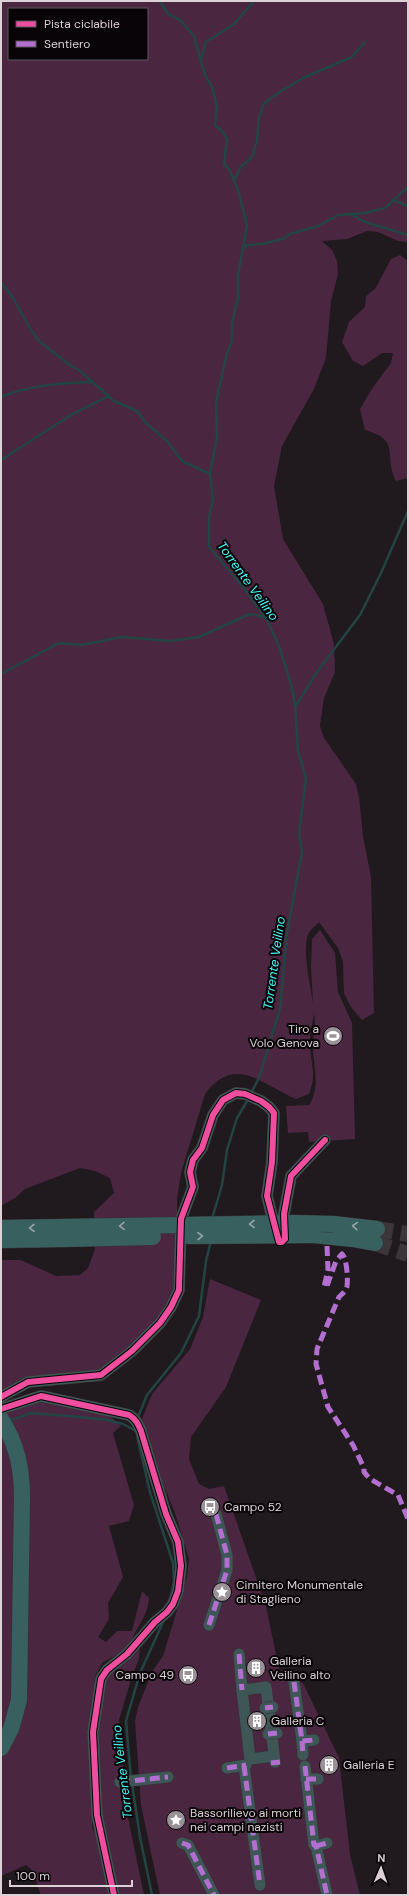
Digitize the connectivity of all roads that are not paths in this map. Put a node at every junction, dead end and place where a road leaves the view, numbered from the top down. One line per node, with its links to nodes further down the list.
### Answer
1 (325, 1140): 6 (street)
2 (1, 1228): 3 (highway, one-way to 2)
3 (63, 1233): 4 (highway, bridge); 5 (highway)
4 (376, 1236)
5 (1, 1240)
6 (1, 1397)
7 (1, 1409): 24 (street)
8 (1, 1419): 16 (highway)
9 (211, 1509): 10 (street)
10 (209, 1625)
11 (239, 1654): 13 (street)
12 (294, 1682): 15 (street)
13 (242, 1690): 13 (street)
14 (314, 1740): 15 (street)
15 (302, 1741): 19 (street)
16 (1, 1748)
17 (227, 1768): 23 (street)
18 (168, 1777): 21 (street)
19 (306, 1779): 20 (street); 26 (street)
20 (318, 1779)
21 (120, 1782)
22 (182, 1843): 25 (street)
23 (260, 1885)
24 (114, 1895)
25 (214, 1895)
26 (327, 1895)

